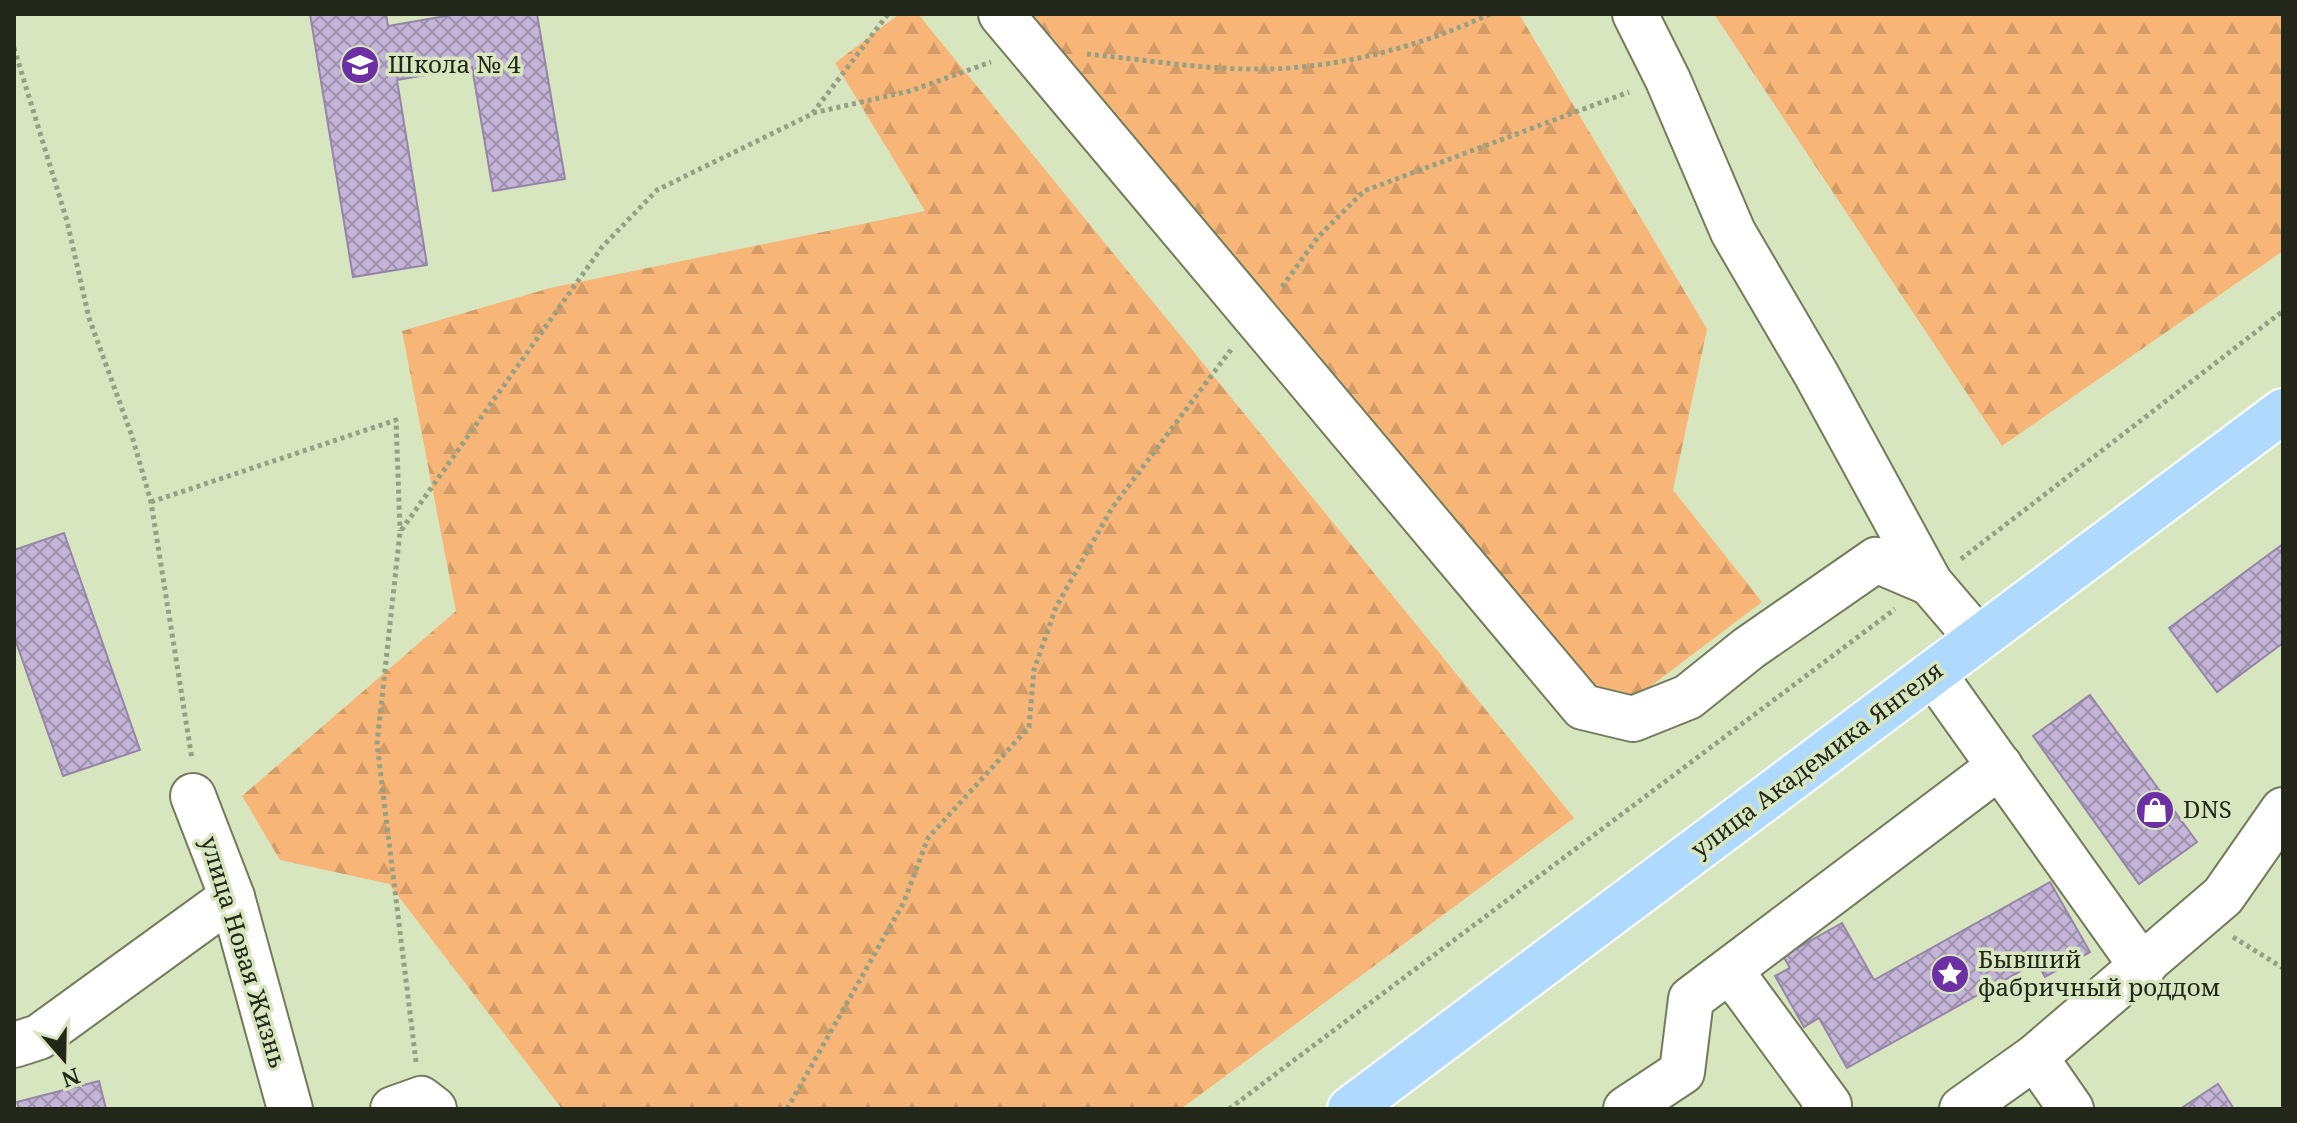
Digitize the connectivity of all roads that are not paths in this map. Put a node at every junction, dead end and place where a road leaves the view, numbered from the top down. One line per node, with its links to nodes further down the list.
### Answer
1 (1001, 14): 4 (street)
2 (1635, 14): 4 (street)
3 (2283, 411): 5 (main road, улица Академика Янгеля)
4 (1930, 583): 5 (street)
5 (1978, 639): 6 (main road, улица Академика Янгеля)
6 (1933, 673): 7 (street); 16 (main road, улица Академика Янгеля)
7 (2000, 766): 11 (street); 12 (street)
8 (193, 796): 10 (street, улица Новая Жизнь)
9 (2283, 810): 11 (street)
10 (232, 897): 13 (street); 15 (street, улица Новая Жизнь)
11 (2143, 968): 14 (street)
12 (1730, 970): 17 (street); 18 (street)
13 (14, 1045)
14 (2035, 1057): 19 (street); 20 (street)
15 (290, 1109)
16 (1350, 1109)
17 (1626, 1109)
18 (1824, 1109)
19 (1962, 1109)
20 (2071, 1109)

